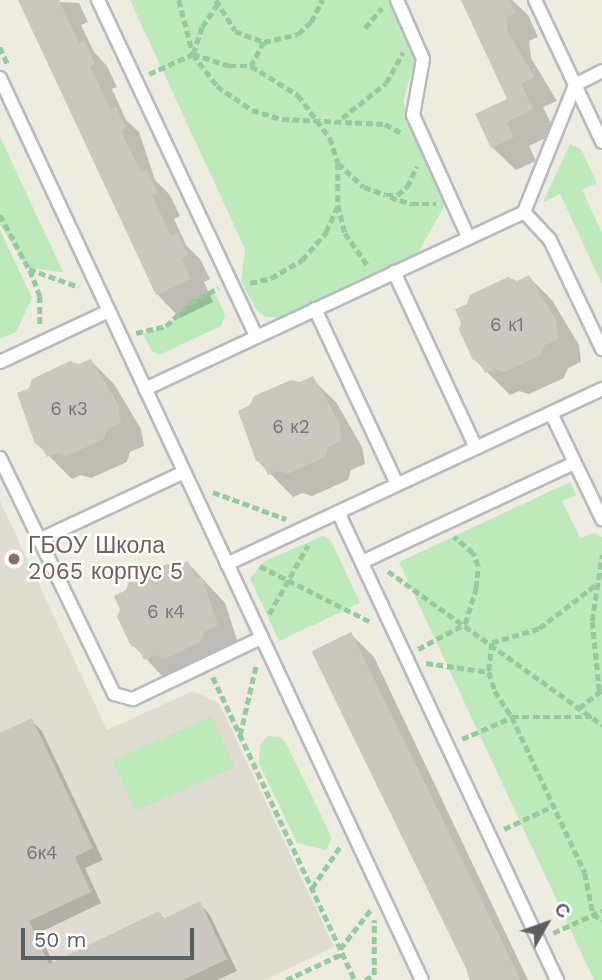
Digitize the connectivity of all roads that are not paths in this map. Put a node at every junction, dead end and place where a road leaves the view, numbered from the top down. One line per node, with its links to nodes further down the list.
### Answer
1 (97, 0): 13 (lane)
2 (536, 0): 6 (lane)
3 (397, 1): 9 (lane)
4 (602, 71): 6 (lane)
5 (0, 78): 12 (lane)
6 (575, 85): 7 (lane); 8 (lane)
7 (602, 142)
8 (524, 212): 9 (lane); 14 (lane)
9 (468, 237): 10 (lane)
10 (389, 275): 11 (lane); 19 (lane)
11 (315, 309): 13 (lane); 23 (lane)
12 (108, 311): 15 (lane); 16 (lane)
13 (257, 337): 16 (lane)
14 (602, 349)
15 (0, 362)
16 (145, 388): 22 (lane)
17 (602, 389): 18 (lane)
18 (551, 413): 19 (lane); 21 (lane)
19 (475, 448): 23 (lane)
20 (0, 458): 26 (lane)
21 (574, 463): 25 (lane); 27 (lane)
22 (184, 472): 26 (lane); 28 (lane)
23 (397, 484): 24 (lane)
24 (338, 512): 27 (lane); 28 (lane)
25 (602, 519)
26 (38, 540): 29 (lane)
27 (362, 562): 31 (lane)
28 (227, 564): 29 (lane)
29 (261, 638): 30 (lane)
30 (422, 980)
31 (557, 980)

